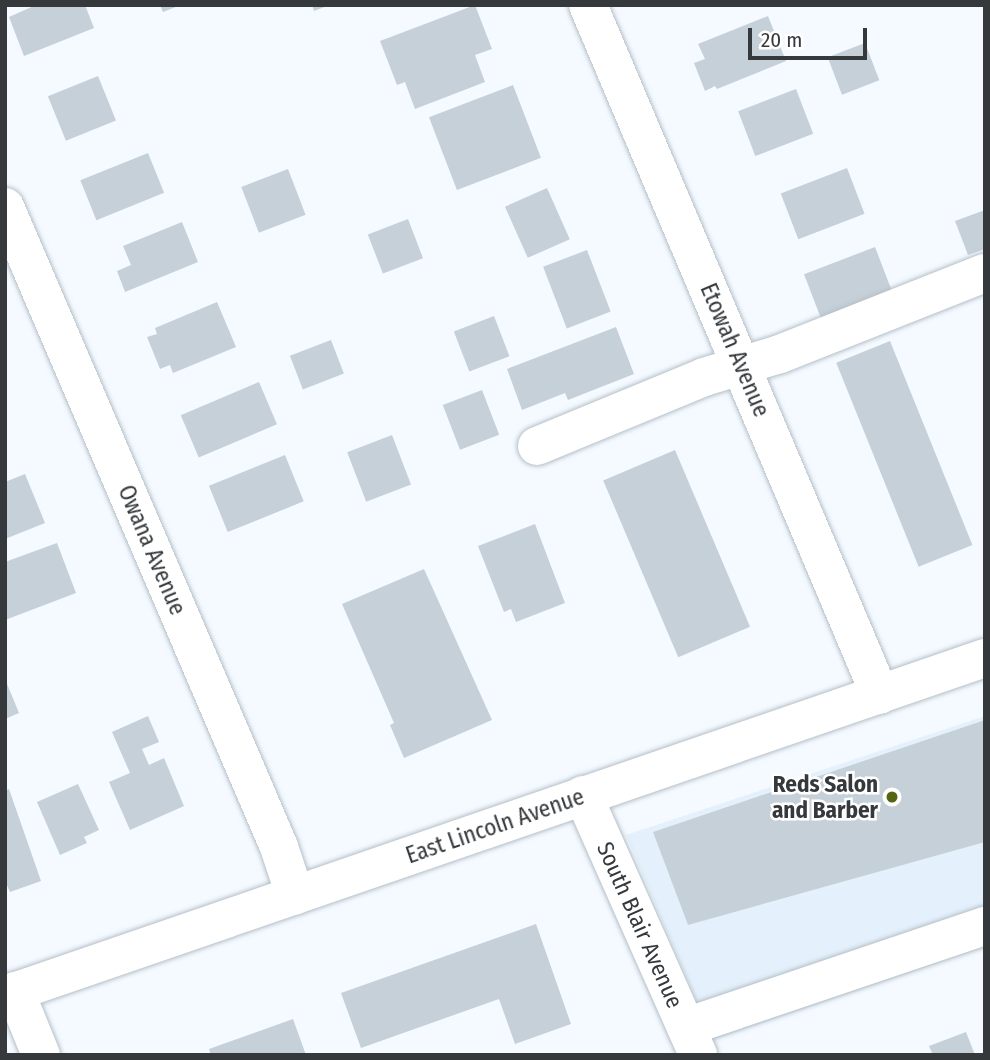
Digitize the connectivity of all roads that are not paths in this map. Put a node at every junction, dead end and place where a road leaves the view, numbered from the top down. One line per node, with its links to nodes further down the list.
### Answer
1 (588, 5): 4 (street, Etowah Avenue)
2 (5, 206): 9 (street, Owana Avenue)
3 (985, 273): 4 (street)
4 (742, 366): 5 (street); 7 (street, Etowah Avenue)
5 (537, 446)
6 (985, 658): 7 (street, East Lincoln Avenue)
7 (880, 695): 8 (street, East Lincoln Avenue)
8 (583, 795): 9 (street, East Lincoln Avenue); 12 (street, South Blair Avenue)
9 (295, 895): 11 (street, East Lincoln Avenue)
10 (985, 926): 12 (street)
11 (10, 993): 13 (street)
12 (692, 1041)
13 (41, 1055)

